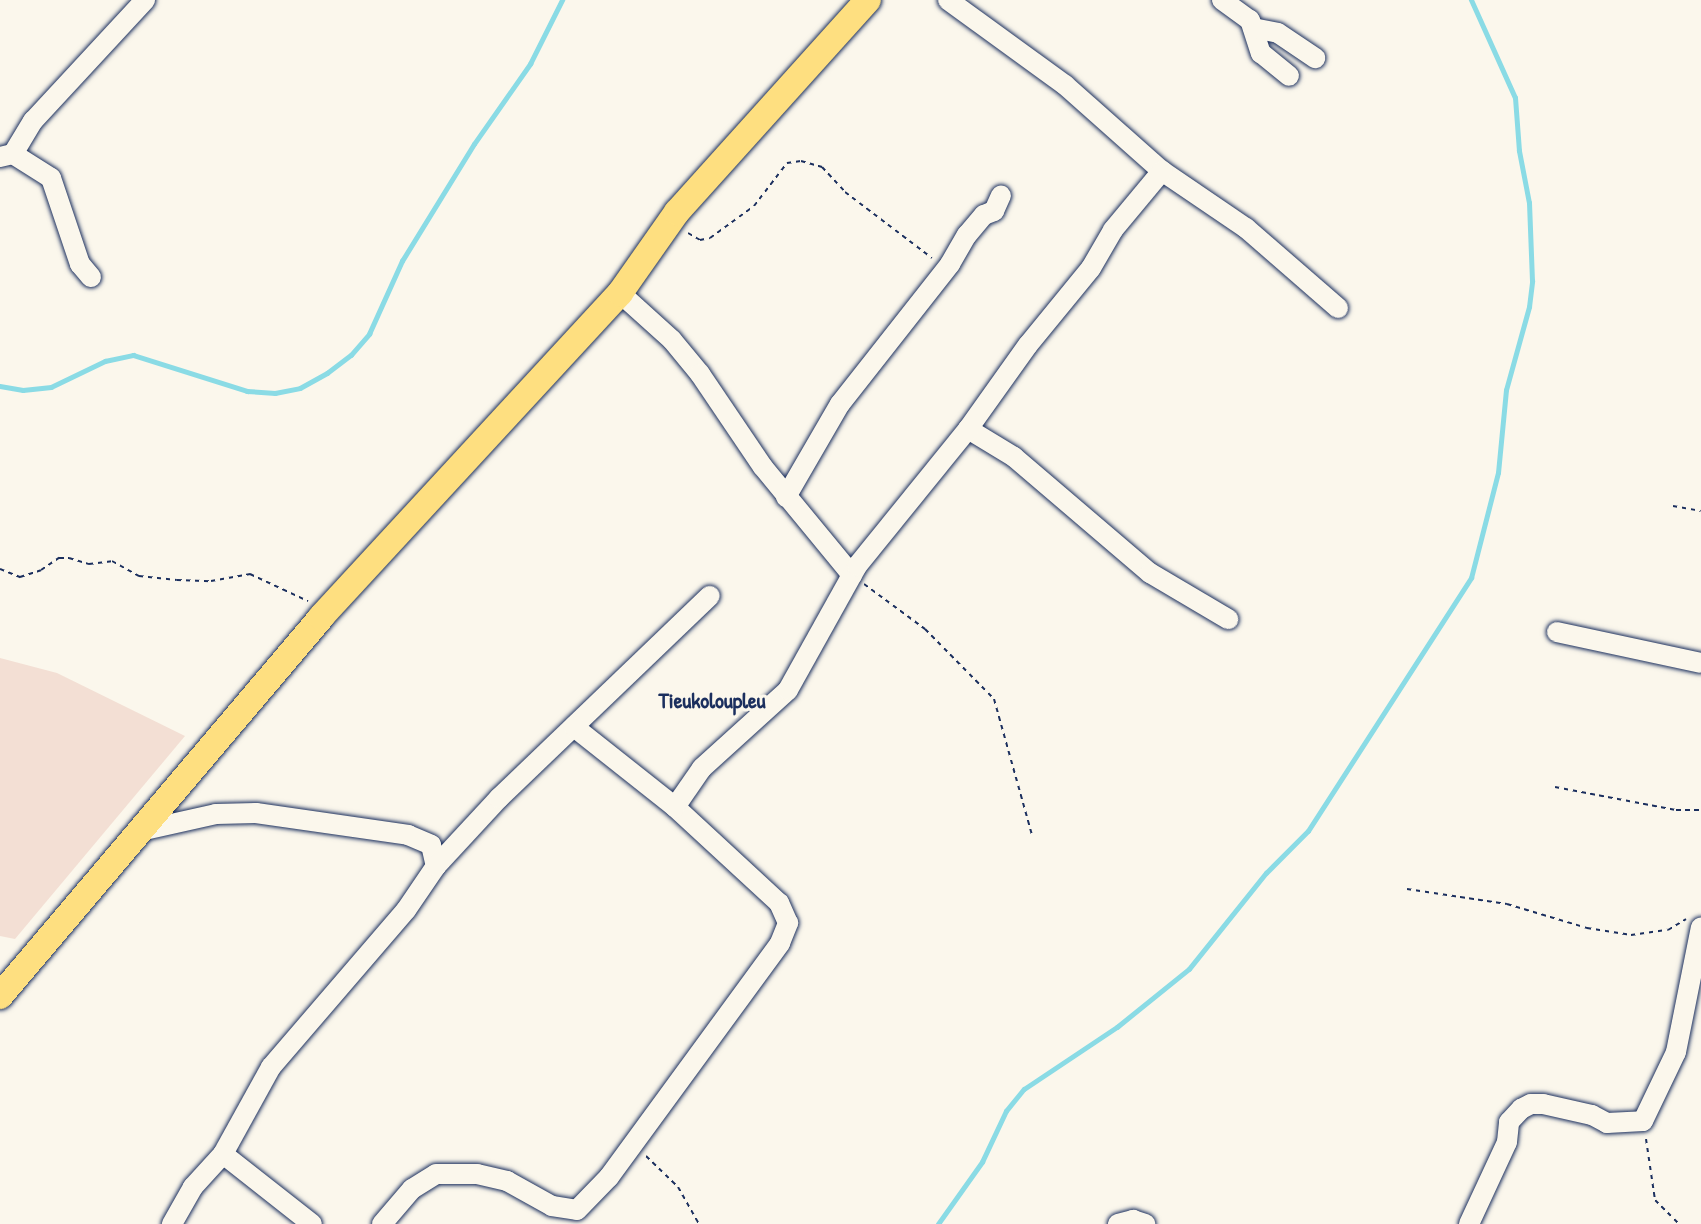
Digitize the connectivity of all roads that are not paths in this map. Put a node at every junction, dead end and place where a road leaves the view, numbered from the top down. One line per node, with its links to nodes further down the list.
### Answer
1 (145, 0): 8 (street)
2 (868, 0): 12 (main road)
3 (948, 0): 9 (street)
4 (1222, 0): 5 (street)
5 (1253, 28): 6 (street); 7 (street)
6 (1315, 58)
7 (1289, 76)
8 (7, 155): 11 (street)
9 (1162, 171): 13 (street); 14 (street)
10 (1001, 195): 15 (street)
11 (91, 277)
12 (620, 293): 15 (street); 23 (main road)
13 (1338, 308)
14 (968, 429): 16 (street); 18 (street)
15 (786, 497): 16 (street)
16 (852, 575): 22 (street)
17 (710, 596): 21 (street)
18 (1228, 619)
19 (1557, 632): 20 (street)
20 (1701, 663)
21 (574, 727): 22 (street); 24 (street)
22 (675, 807): 31 (street)
23 (140, 831): 24 (street); 26 (main road)
24 (436, 866): 28 (street)
25 (1697, 921): 34 (street)
26 (9, 973): 27 (main road)
27 (0, 996)
28 (223, 1154): 29 (street); 30 (street)
29 (172, 1224)
30 (312, 1224)
31 (382, 1224)
32 (1118, 1224): 33 (street)
33 (1145, 1224)
34 (1469, 1224)

